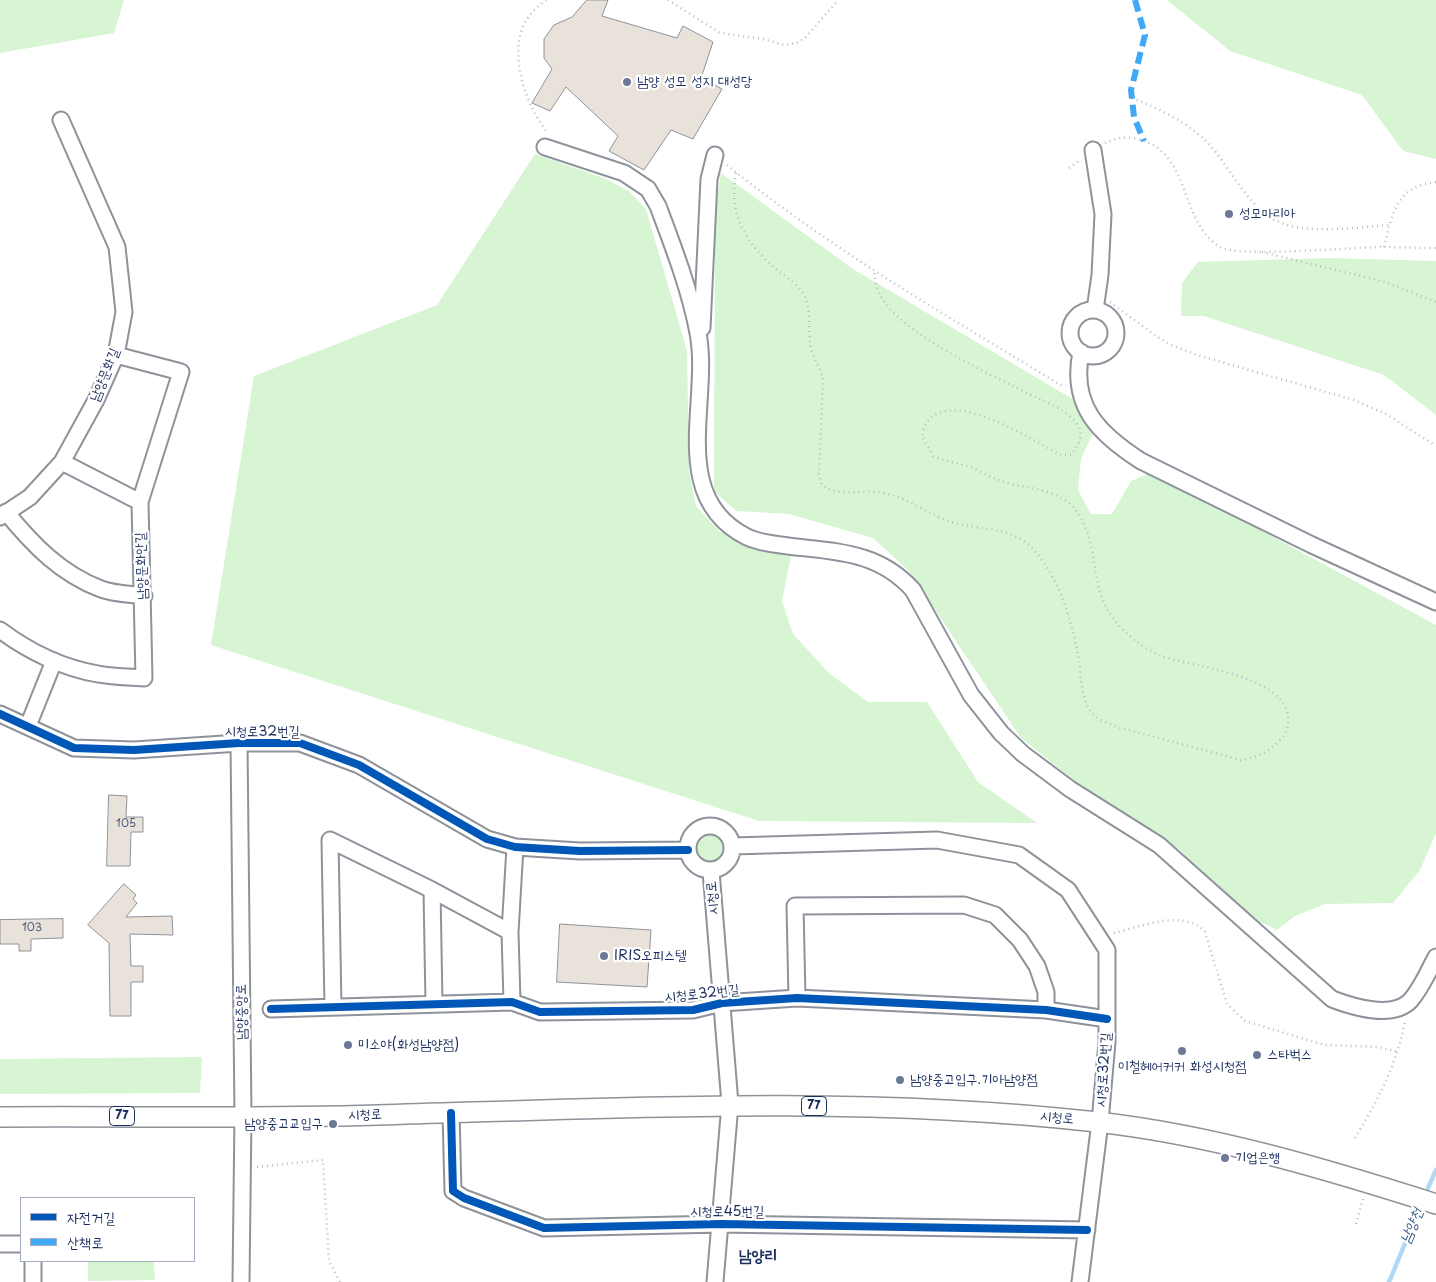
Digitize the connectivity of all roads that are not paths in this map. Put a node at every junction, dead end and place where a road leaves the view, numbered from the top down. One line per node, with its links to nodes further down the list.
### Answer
1 (62, 120): 7 (street, 남양문화길)
2 (545, 146): 8 (street)
3 (1093, 150): 5 (street)
4 (715, 155): 8 (street)
5 (1095, 310): 6 (street); 6 (street)
6 (1081, 352): 13 (street)
7 (116, 355): 9 (street, 남양문화길); 10 (street, 남양문화안길)
8 (701, 359): 25 (street)
9 (62, 462): 10 (street); 11 (street, 남양문화길)
10 (140, 502): 12 (street, 남양문화안길)
11 (3, 514): 12 (street)
12 (144, 596): 15 (street, 남양문화안길)
13 (1436, 602)
14 (0, 630): 15 (street, 남양문화안길)
15 (54, 661): 17 (street)
16 (0, 714): 17 (street, 시청로32번길)
17 (28, 726): 18 (street, 시청로32번길)
18 (239, 743): 20 (street, 시청로32번길); 36 (street, 남양중앙로)
19 (732, 846): 21 (street); 22 (street); 33 (street, 시청로32번길)
20 (516, 848): 21 (street, 시청로32번길); 24 (street)
21 (688, 850): 22 (street)
22 (711, 870): 28 (street, 시청로)
23 (432, 890): 24 (street); 29 (street); 30 (street)
24 (510, 932): 27 (street)
25 (1436, 958)
26 (797, 998): 28 (street, 시청로32번길); 32 (street, 시청로32번길); 32 (street)
27 (512, 1002): 28 (street, 시청로32번길); 29 (street, 시청로32번길)
28 (722, 1003): 34 (street, 시청로)
29 (434, 1004): 30 (street, 시청로32번길)
30 (333, 1007): 31 (street, 시청로32번길)
31 (271, 1009)
32 (1046, 1010): 33 (street, 시청로32번길)
33 (1107, 1019): 38 (street, 시청로32번길)
34 (730, 1104): 35 (main road, 시청로 / 77); 38 (main road, 시청로 / 77); 40 (street, 시청로45번길)
35 (451, 1112): 36 (main road, 시청로 / 77); 40 (street, 시청로45번길)
36 (243, 1115): 37 (main road, 시청로 / 77); 46 (street, 남양중앙로)
37 (0, 1117)
38 (1100, 1122): 39 (main road, 시청로 / 77); 41 (street, 시청로32번길)
39 (1436, 1204)
40 (721, 1224): 41 (street, 시청로45번길); 47 (street, 시청로45번길)
41 (1087, 1230): 48 (street, 시청로32번길)
42 (0, 1244): 43 (street)
43 (20, 1244)
44 (33, 1262): 45 (street)
45 (33, 1282)
46 (241, 1282)
47 (715, 1282)
48 (1080, 1282)

